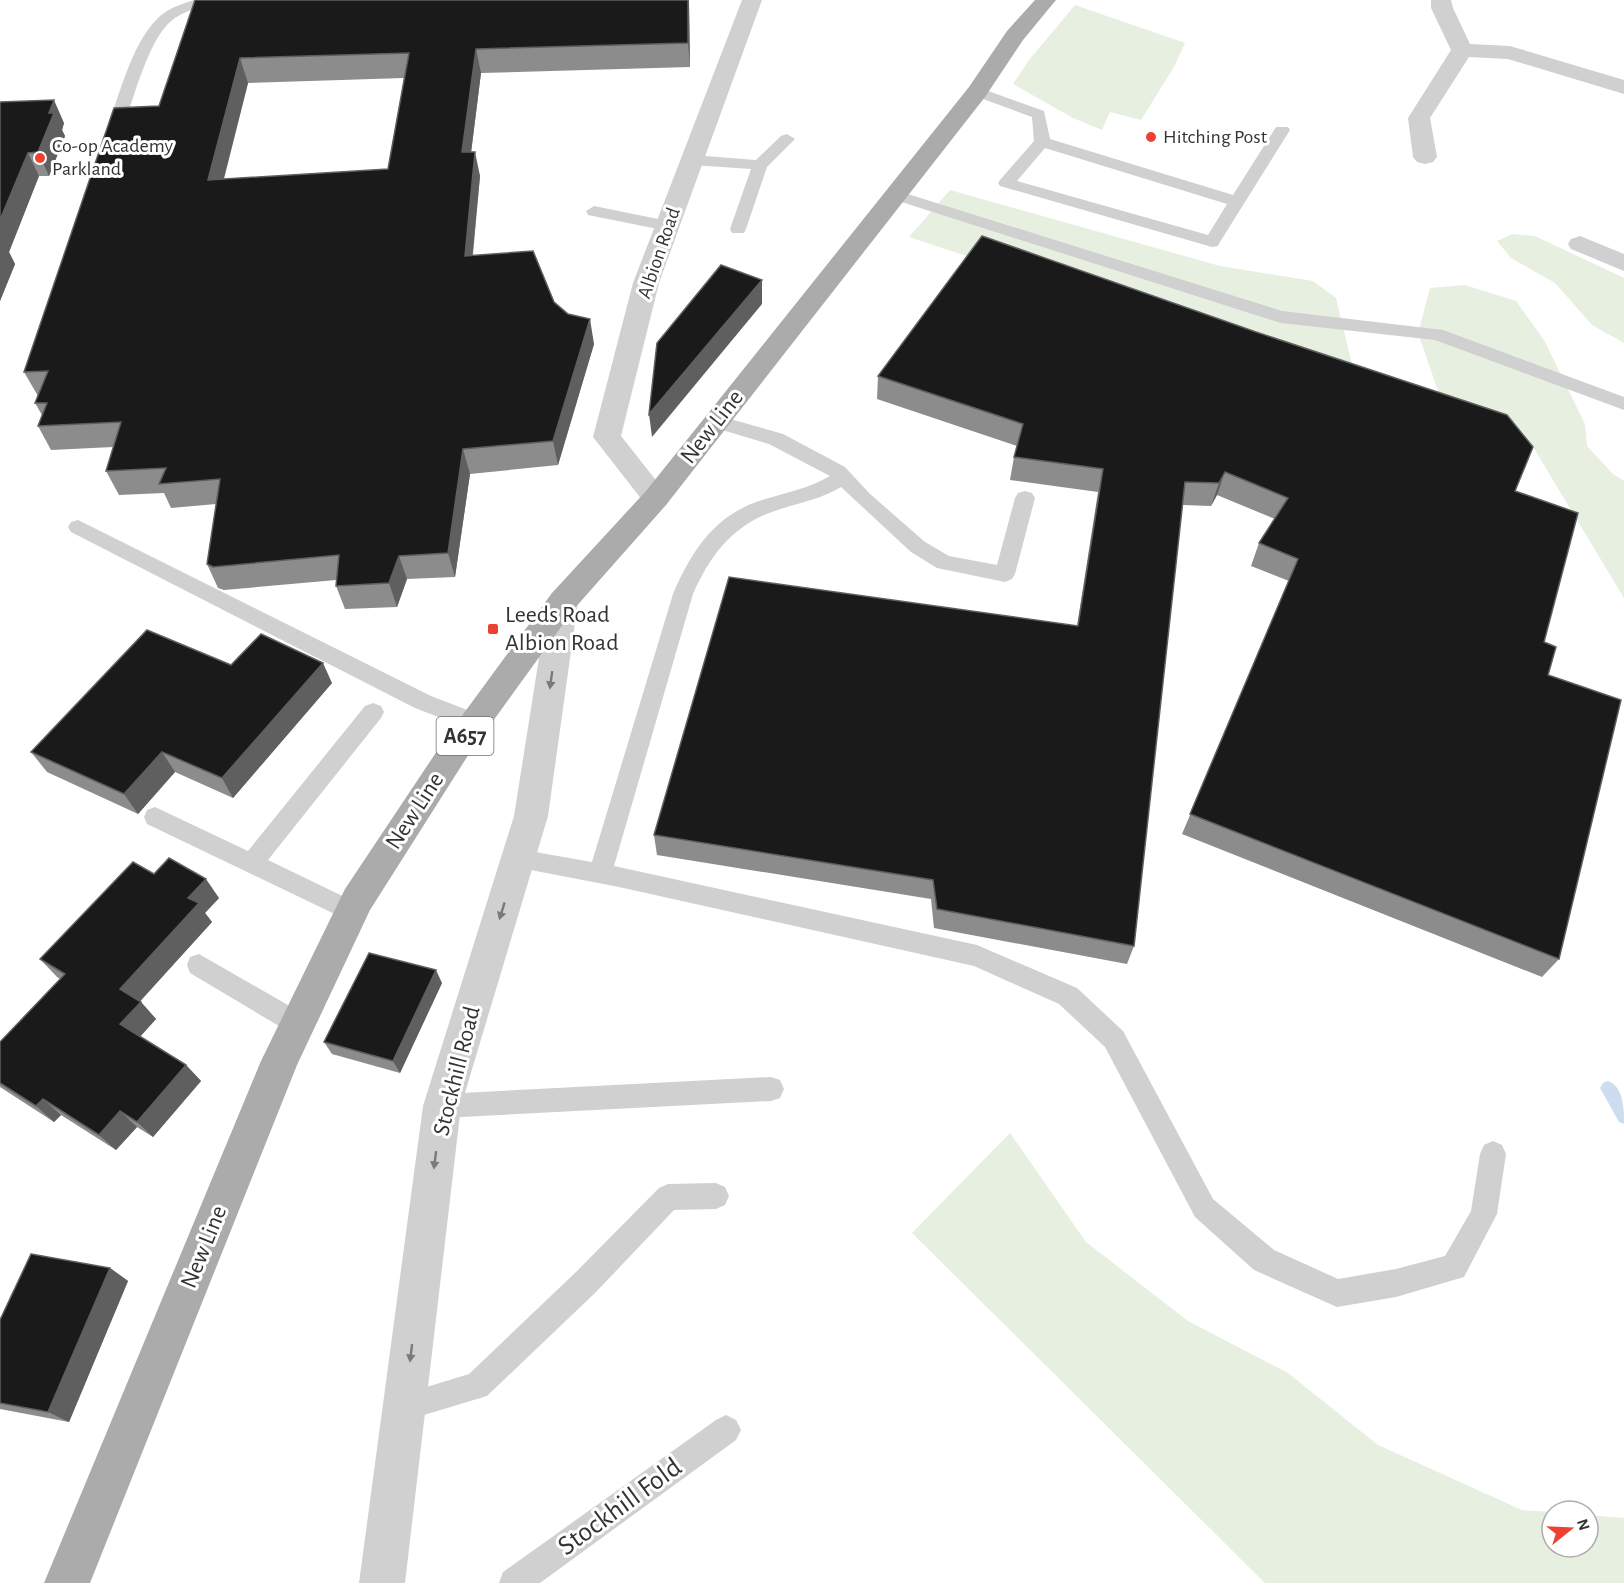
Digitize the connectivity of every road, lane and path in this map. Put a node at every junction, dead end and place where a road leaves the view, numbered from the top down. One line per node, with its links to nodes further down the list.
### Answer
1 (213, 0): 11 (lane)
2 (752, 0): 13 (street, Albion Road)
3 (1046, 0): 7 (main road, New Line / A657)
4 (1441, 0): 5 (street)
5 (1462, 50): 6 (street); 12 (street)
6 (1624, 87)
7 (977, 92): 10 (lane); 15 (main road, New Line / A657)
8 (1282, 130): 16 (lane)
9 (787, 139): 14 (lane)
10 (1042, 142): 16 (lane); 16 (lane)
11 (107, 151)
12 (1425, 157)
13 (692, 160): 14 (lane); 18 (street, Albion Road)
14 (760, 165): 19 (lane)
15 (895, 195): 22 (lane); 23 (main road, New Line / A657)
16 (1237, 202)
17 (594, 212): 18 (lane)
18 (668, 226): 25 (street, Albion Road)
19 (738, 229)
20 (1580, 244): 21 (street)
21 (1624, 263)
22 (1624, 404)
23 (716, 421): 24 (lane); 25 (main road, New Line / A657)
24 (843, 476): 26 (lane); 34 (lane)
25 (656, 498): 28 (main road, New Line / A657)
26 (1025, 498)
27 (78, 527): 30 (lane)
28 (563, 601): 30 (main road, New Line / A657); 32 (street, Stockhill Road, one-way to 32)
29 (373, 712): 33 (lane)
30 (475, 722): 35 (main road, New Line / A657)
31 (155, 817): 33 (lane)
32 (518, 859): 34 (lane); 39 (street, Stockhill Road, one-way to 39)
33 (252, 863): 35 (lane)
34 (600, 873): 40 (lane)
35 (351, 911): 37 (main road, New Line / A657)
36 (199, 965): 37 (lane)
37 (298, 1023): 44 (main road, New Line / A657)
38 (771, 1089): 39 (lane)
39 (442, 1106): 42 (street, Stockhill Road, one-way to 42)
40 (1493, 1154)
41 (716, 1196): 42 (lane)
42 (404, 1407): 45 (street, Stockhill Road)
43 (726, 1430): 46 (lane, Stockhill Fold)
44 (67, 1583)
45 (382, 1583)
46 (514, 1583)

